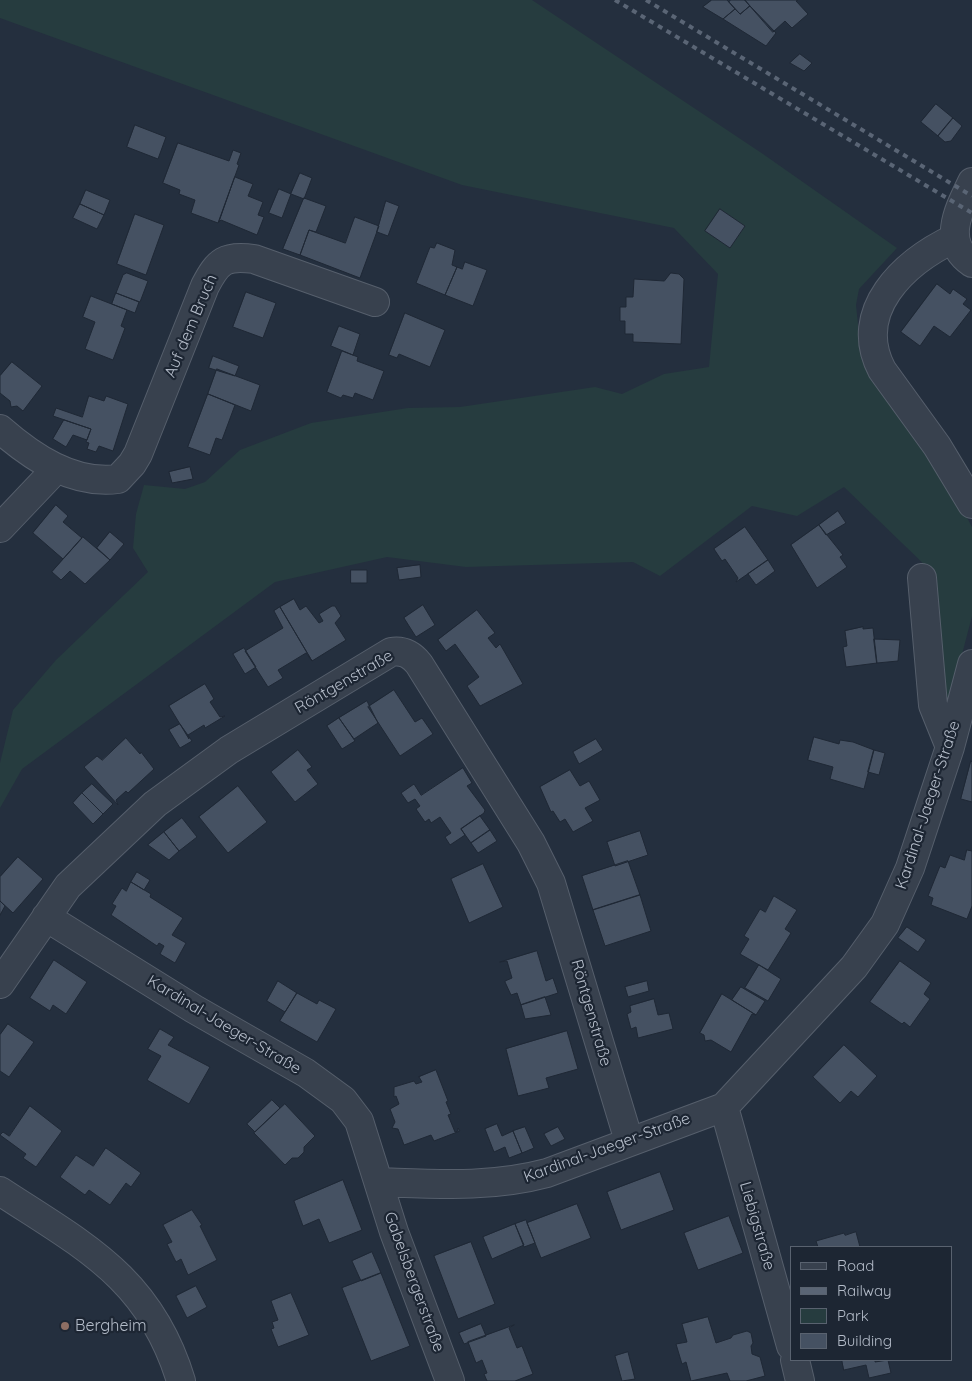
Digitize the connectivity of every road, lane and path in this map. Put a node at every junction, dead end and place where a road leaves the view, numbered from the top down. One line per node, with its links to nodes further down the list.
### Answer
1 (972, 182): 2 (street)
2 (954, 238): 3 (street); 7 (street)
3 (972, 264)
4 (375, 302): 6 (street, Auf dem Bruch)
5 (0, 429): 6 (street, Auf dem Bruch)
6 (57, 468): 8 (street)
7 (972, 504)
8 (0, 528)
9 (922, 578): 11 (street)
10 (972, 664): 11 (street, Kardinal-Jaeger-Straße)
11 (950, 747): 14 (street, Kardinal-Jaeger-Straße)
12 (46, 917): 13 (street, Röntgenstraße); 15 (street, Röntgenstraße); 16 (street, Kardinal-Jaeger-Straße)
13 (0, 984)
14 (724, 1106): 15 (street, Kardinal-Jaeger-Straße); 18 (street, Liebigstraße)
15 (629, 1141): 16 (street, Kardinal-Jaeger-Straße)
16 (379, 1182): 21 (street, Gabelsbergerstraße)
17 (0, 1191): 20 (street)
18 (790, 1342)
19 (794, 1361): 22 (street)
20 (181, 1381)
21 (450, 1381)
22 (800, 1381)

